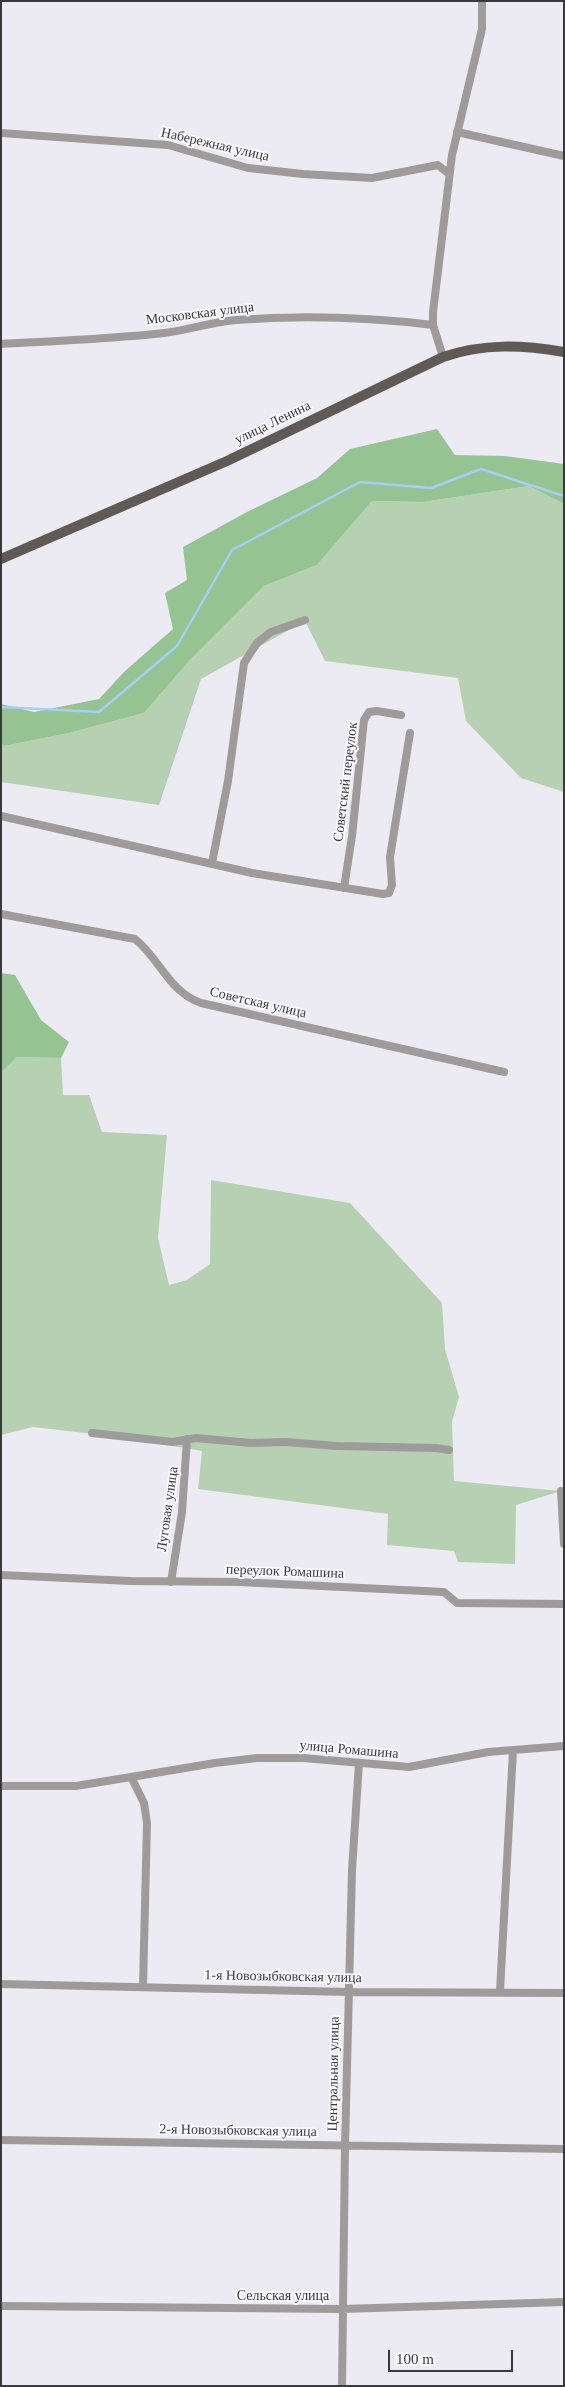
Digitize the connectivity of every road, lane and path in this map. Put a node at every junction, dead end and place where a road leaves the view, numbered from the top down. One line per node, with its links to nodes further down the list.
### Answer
1 (482, 1): 2 (street)
2 (457, 132): 4 (street); 5 (street)
3 (1, 134): 5 (street, Набережная улица)
4 (564, 156)
5 (449, 174): 6 (street)
6 (433, 325): 7 (street, Московская улица); 9 (street)
7 (1, 344)
8 (564, 352): 9 (main road, улица Ленина)
9 (443, 357): 10 (main road, улица Ленина)
10 (1, 559)
11 (305, 620): 15 (street)
12 (401, 715): 16 (street, Советский переулок)
13 (410, 733): 16 (street)
14 (1, 816): 15 (street)
15 (212, 863): 16 (street)
16 (344, 888)
17 (1, 914): 18 (street, Советская улица)
18 (504, 1072)
19 (92, 1433): 20 (street)
20 (187, 1440): 21 (street); 25 (street, Луговая улица)
21 (449, 1450)
22 (560, 1491): 23 (street)
23 (564, 1544)
24 (1, 1575): 25 (street, переулок Ромашина)
25 (171, 1582): 26 (street, переулок Ромашина)
26 (564, 1604)
27 (564, 1746): 28 (street, улица Ромашина)
28 (513, 1750): 29 (street, улица Ромашина); 35 (street)
29 (359, 1763): 30 (street, улица Ромашина); 34 (street, Центральная улица)
30 (131, 1777): 31 (street, улица Ромашина); 33 (street)
31 (1, 1786)
32 (1, 1984): 33 (street, 1-я Новозыбковская улица)
33 (143, 1986): 34 (street, 1-я Новозыбковская улица)
34 (349, 1992): 35 (street, 1-я Новозыбковская улица); 38 (street, Центральная улица)
35 (500, 1992): 36 (street, 1-я Новозыбковская улица)
36 (564, 1992)
37 (1, 2140): 38 (street, 2-я Новозыбковская улица)
38 (345, 2147): 39 (street, 2-я Новозыбковская улица); 42 (street, Центральная улица)
39 (564, 2149)
40 (564, 2302): 42 (street, Сельская улица)
41 (1, 2306): 42 (street, Сельская улица)
42 (342, 2309): 43 (street, Центральная улица)
43 (342, 2386)

